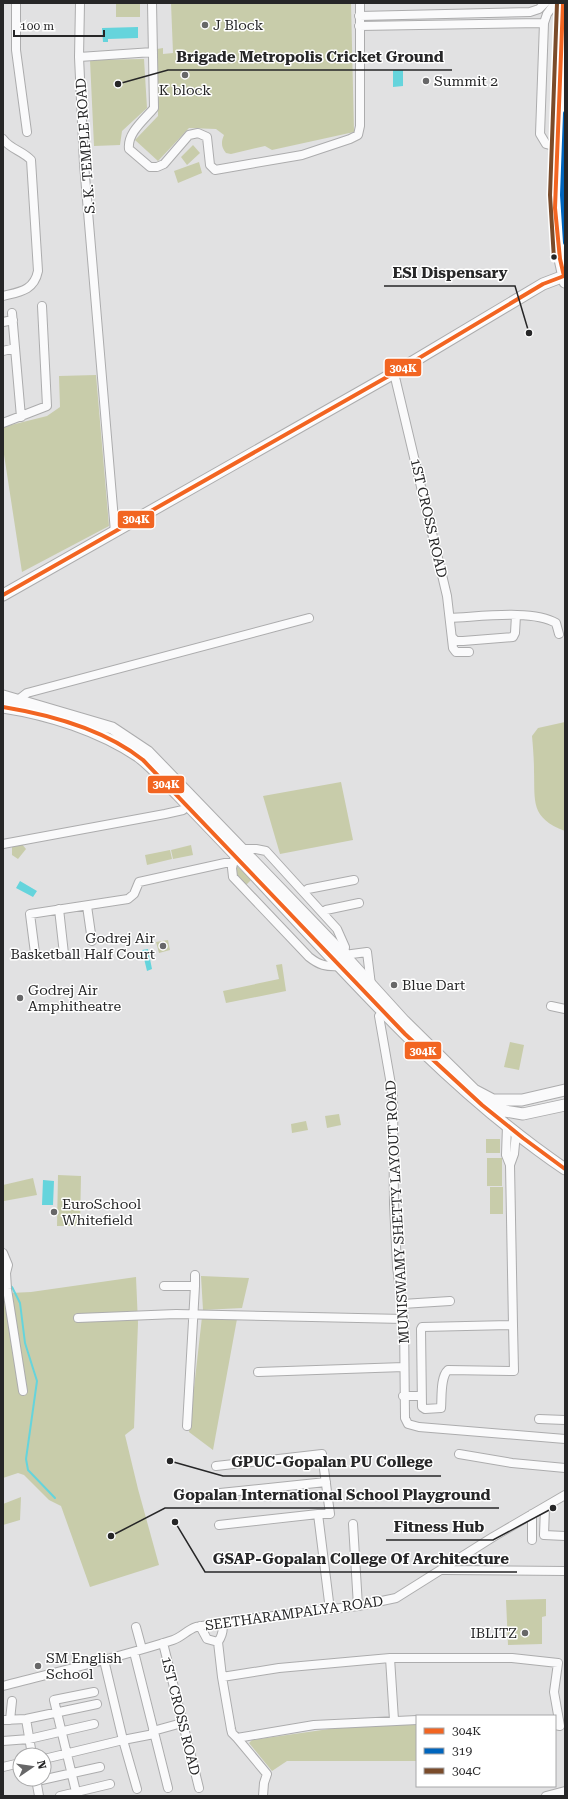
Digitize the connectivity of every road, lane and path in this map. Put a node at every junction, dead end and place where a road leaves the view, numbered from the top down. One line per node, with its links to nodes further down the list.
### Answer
1 (16, 3): 15 (street)
2 (80, 3): 14 (street, S. K. TEMPLE ROAD)
3 (152, 3): 13 (street)
4 (360, 3): 9 (street)
5 (544, 3): 8 (street)
6 (554, 3): 10 (street)
7 (563, 3): 17 (main road)
8 (439, 15): 9 (street); 11 (street)
9 (359, 16): 12 (street)
10 (544, 23): 11 (street); 17 (street)
11 (439, 24): 12 (street)
12 (359, 26): 13 (street)
13 (153, 52): 14 (street)
14 (79, 57): 28 (street, S. K. TEMPLE ROAD)
15 (27, 132)
16 (3, 140): 20 (street)
17 (557, 147): 18 (main road)
18 (561, 232): 19 (main road)
19 (564, 279): 25 (main road)
20 (3, 296)
21 (42, 306): 26 (street)
22 (3, 322): 23 (street)
23 (15, 348): 24 (street); 26 (street)
24 (3, 351)
25 (394, 373): 28 (main road); 32 (street, 1ST CROSS ROAD)
26 (21, 418): 27 (street)
27 (3, 423)
28 (117, 531): 29 (main road)
29 (3, 595)
30 (516, 615): 32 (street); 33 (street); 34 (street)
31 (309, 618): 37 (street)
32 (450, 618): 34 (street, 1ST CROSS ROAD)
33 (559, 634)
34 (453, 638): 35 (street, 1ST CROSS ROAD)
35 (469, 652)
36 (3, 696): 37 (main road)
37 (18, 700): 41 (main road)
38 (3, 707): 39 (main road)
39 (188, 806): 40 (street); 41 (main road)
40 (3, 844)
41 (237, 856): 43 (street); 45 (street); 51 (main road); 52 (main road); 52 (street)
42 (354, 880): 43 (street)
43 (304, 892): 47 (street)
44 (359, 903): 47 (street)
45 (87, 906): 46 (street); 48 (street)
46 (59, 910): 49 (street); 50 (street)
47 (323, 913): 51 (street)
48 (92, 941)
49 (35, 953)
50 (64, 954)
51 (344, 955): 53 (main road); 53 (street)
52 (340, 966): 56 (main road)
53 (371, 985): 57 (main road)
54 (551, 1006): 55 (street)
55 (565, 1009)
56 (383, 1012): 57 (main road); 69 (street, MUNISWAMY SHETTY LAYOUT ROAD)
57 (444, 1067): 60 (main road)
58 (565, 1090): 60 (main road)
59 (565, 1105): 60 (main road)
60 (489, 1107): 61 (main road); 62 (main road)
61 (511, 1130): 63 (main road); 73 (street)
62 (565, 1161)
63 (565, 1169)
64 (3, 1253): 76 (street)
65 (195, 1275): 67 (street)
66 (164, 1286): 67 (street)
67 (195, 1286): 70 (street)
68 (450, 1301): 69 (street)
69 (402, 1304): 72 (street, MUNISWAMY SHETTY LAYOUT ROAD)
70 (194, 1314): 71 (street); 72 (street); 81 (street)
71 (78, 1318)
72 (404, 1319): 74 (street, MUNISWAMY SHETTY LAYOUT ROAD)
73 (513, 1324): 78 (street); 78 (street)
74 (404, 1367): 75 (street); 77 (street, MUNISWAMY SHETTY LAYOUT ROAD)
75 (258, 1372)
76 (23, 1391)
77 (404, 1396): 78 (street); 82 (street, MUNISWAMY SHETTY LAYOUT ROAD)
78 (421, 1396)
79 (539, 1419): 80 (street)
80 (565, 1420)
81 (187, 1426)
82 (565, 1439)
83 (459, 1454): 85 (street)
84 (216, 1466): 86 (street)
85 (565, 1468)
86 (326, 1482): 87 (street); 90 (street)
87 (220, 1493)
88 (565, 1495): 89 (street, SEETHARAMPALYA ROAD)
89 (545, 1507): 91 (street, SEETHARAMPALYA ROAD); 95 (street)
90 (318, 1514): 93 (street); 100 (street)
91 (532, 1514): 96 (street); 97 (street, SEETHARAMPALYA ROAD)
92 (353, 1524): 99 (street)
93 (219, 1525)
94 (565, 1527): 95 (street)
95 (565, 1536)
96 (532, 1540)
97 (443, 1570): 98 (street); 99 (street, SEETHARAMPALYA ROAD)
98 (565, 1571)
99 (358, 1606): 100 (street, SEETHARAMPALYA ROAD)
100 (330, 1610): 101 (street, SEETHARAMPALYA ROAD)
101 (222, 1623): 102 (street, SEETHARAMPALYA ROAD); 104 (street)
102 (200, 1626): 104 (street); 105 (street, SEETHARAMPALYA ROAD)
103 (136, 1627): 106 (street)
104 (218, 1642): 110 (street)
105 (163, 1643): 106 (street, SEETHARAMPALYA ROAD); 121 (street, 1ST CROSS ROAD)
106 (142, 1650): 107 (street, SEETHARAMPALYA ROAD)
107 (134, 1652): 109 (street, SEETHARAMPALYA ROAD); 124 (street)
108 (390, 1658): 110 (street); 118 (street); 122 (street)
109 (104, 1660): 111 (street, SEETHARAMPALYA ROAD); 127 (street)
110 (222, 1677): 125 (street)
111 (3, 1686)
112 (94, 1692): 115 (street)
113 (12, 1701): 117 (street)
114 (97, 1704): 115 (street)
115 (56, 1712): 116 (street); 123 (street)
116 (26, 1719): 117 (street); 126 (street)
117 (6, 1720)
118 (394, 1720): 119 (street); 125 (street)
119 (416, 1720)
120 (94, 1724): 123 (street)
121 (182, 1724): 124 (street); 137 (street, 1ST CROSS ROAD)
122 (556, 1725)
123 (61, 1732): 126 (street); 130 (street)
124 (153, 1733): 127 (street); 136 (street)
125 (237, 1738): 142 (street)
126 (29, 1739): 128 (street); 129 (street)
127 (122, 1740): 130 (street); 138 (street)
128 (3, 1741)
129 (30, 1747)
130 (66, 1754): 131 (street); 133 (street)
131 (52, 1757)
132 (100, 1767): 133 (street)
133 (71, 1774): 134 (street); 140 (street)
134 (52, 1777)
135 (110, 1784): 140 (street)
136 (168, 1788)
137 (199, 1788)
138 (137, 1789)
139 (565, 1791): 143 (street)
140 (76, 1794): 141 (street)
141 (60, 1796)
142 (263, 1796)
143 (546, 1796)

